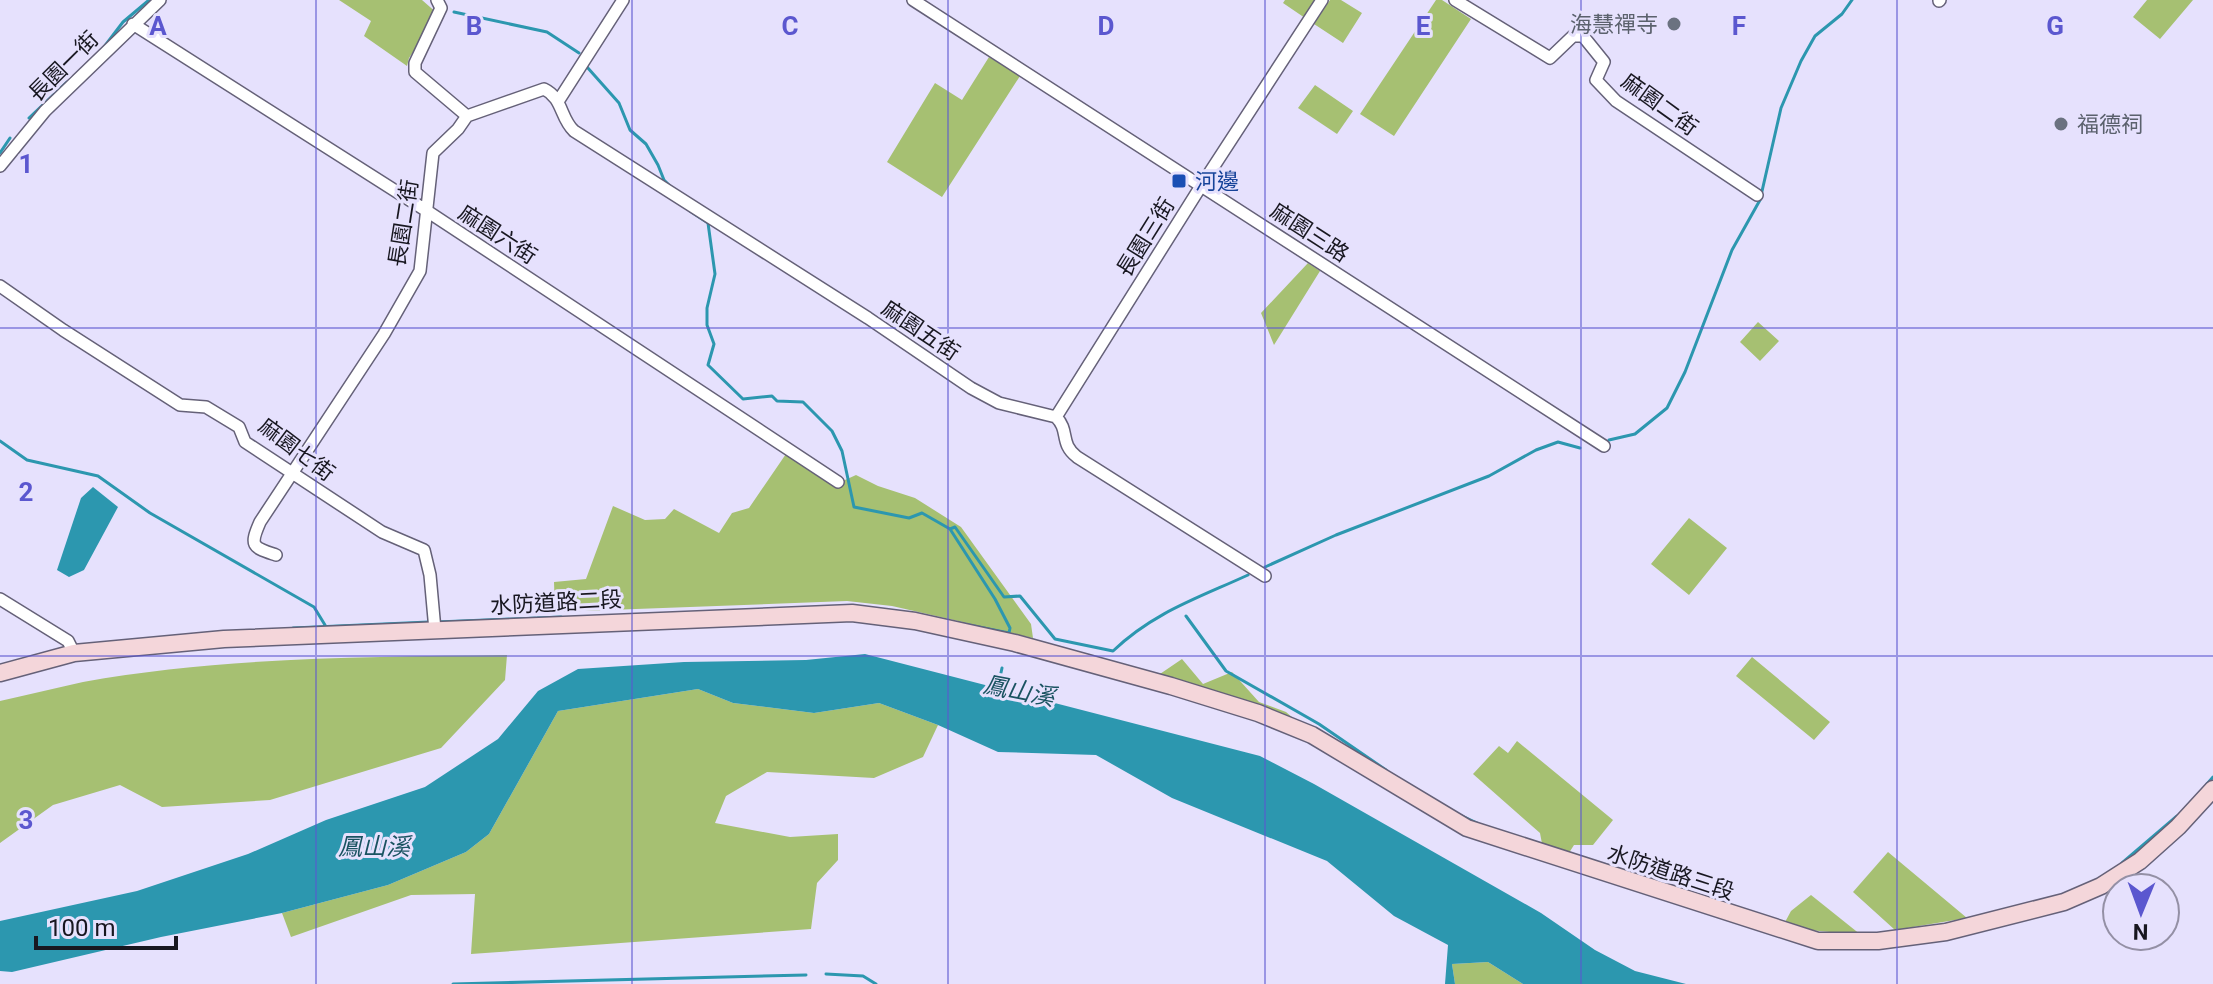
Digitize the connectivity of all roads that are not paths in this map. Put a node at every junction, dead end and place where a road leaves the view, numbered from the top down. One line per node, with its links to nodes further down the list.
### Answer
1 (160, 0): 7 (street, 長園一街)
2 (437, 0): 9 (street)
3 (623, 0): 8 (street)
4 (913, 0): 11 (street, 麻園三路)
5 (1322, 0): 11 (street, 長園三街)
6 (1455, 0): 12 (street, 麻園二街)
7 (133, 24): 10 (street, 長園一街); 13 (street, 麻園六街)
8 (559, 100): 9 (street, 長園二街); 15 (street, 麻園五街)
9 (467, 116): 13 (street, 長園二街)
10 (0, 166)
11 (1201, 186): 15 (street, 長園三街); 16 (street, 麻園三路)
12 (1757, 195)
13 (427, 211): 17 (street, 長園二街); 18 (street, 麻園六街)
14 (0, 286): 17 (street, 麻園七街)
15 (1056, 417): 20 (street)
16 (1604, 446)
17 (292, 475): 19 (street, 長園二街); 22 (street, 麻園七街)
18 (838, 482)
19 (276, 555)
20 (1265, 576)
21 (0, 599): 23 (street)
22 (435, 624): 23 (street, 水防道路二段); 24 (street, 水防道路二段)
23 (71, 647): 25 (street, 水防道路二段)
24 (1111, 668): 26 (street, 水防道路三段)
25 (0, 673)
26 (2213, 789)

